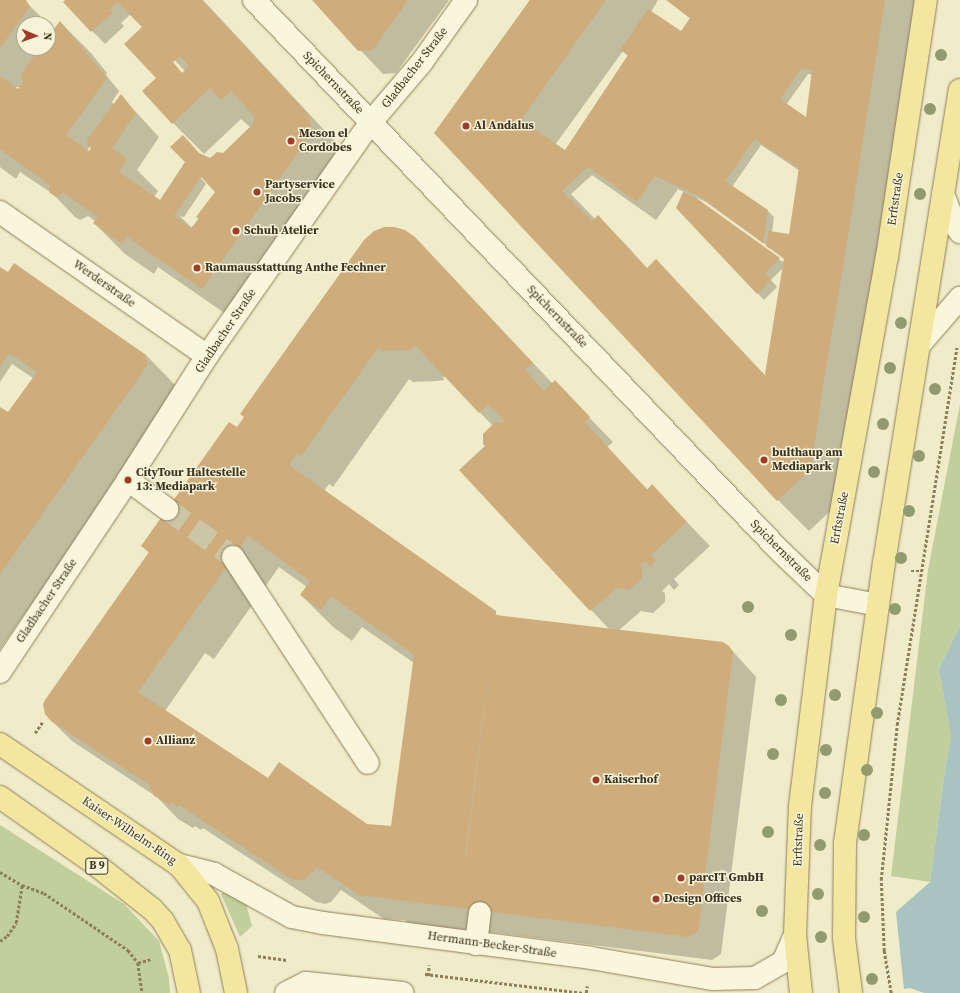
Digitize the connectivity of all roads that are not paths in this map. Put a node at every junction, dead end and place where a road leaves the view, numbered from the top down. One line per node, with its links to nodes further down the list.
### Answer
1 (254, 0): 5 (street, Spichernstraße)
2 (466, 0): 5 (street, Gladbacher Straße)
3 (926, 0): 15 (main road, Erftstraße)
4 (960, 90): 6 (main road)
5 (371, 122): 11 (street, Gladbacher Straße); 15 (street, Spichernstraße)
6 (942, 194): 8 (street); 10 (main road)
7 (0, 212): 11 (street, Werderstraße)
8 (960, 232)
9 (960, 298): 10 (street)
10 (921, 343): 16 (main road)
11 (207, 356): 12 (street, Gladbacher Straße)
12 (128, 480): 13 (street); 17 (street, Gladbacher Straße)
13 (167, 509)
14 (233, 557): 19 (street)
15 (826, 595): 16 (street); 23 (main road, Erftstraße)
16 (878, 605): 30 (main road)
17 (0, 672)
18 (0, 744): 21 (main road, Kaiser-Wilhelm-Ring)
19 (368, 763)
20 (0, 797): 25 (main road, B 9)
21 (179, 864): 24 (street, Hermann-Becker-Straße); 26 (main road, Kaiser-Wilhelm-Ring)
22 (480, 913): 24 (street)
23 (795, 935): 24 (street, Hermann-Becker-Straße); 29 (main road, Erftstraße)
24 (476, 944)
25 (189, 993)
26 (236, 993)
27 (286, 993): 28 (street)
28 (402, 993)
29 (800, 993)
30 (851, 993)

